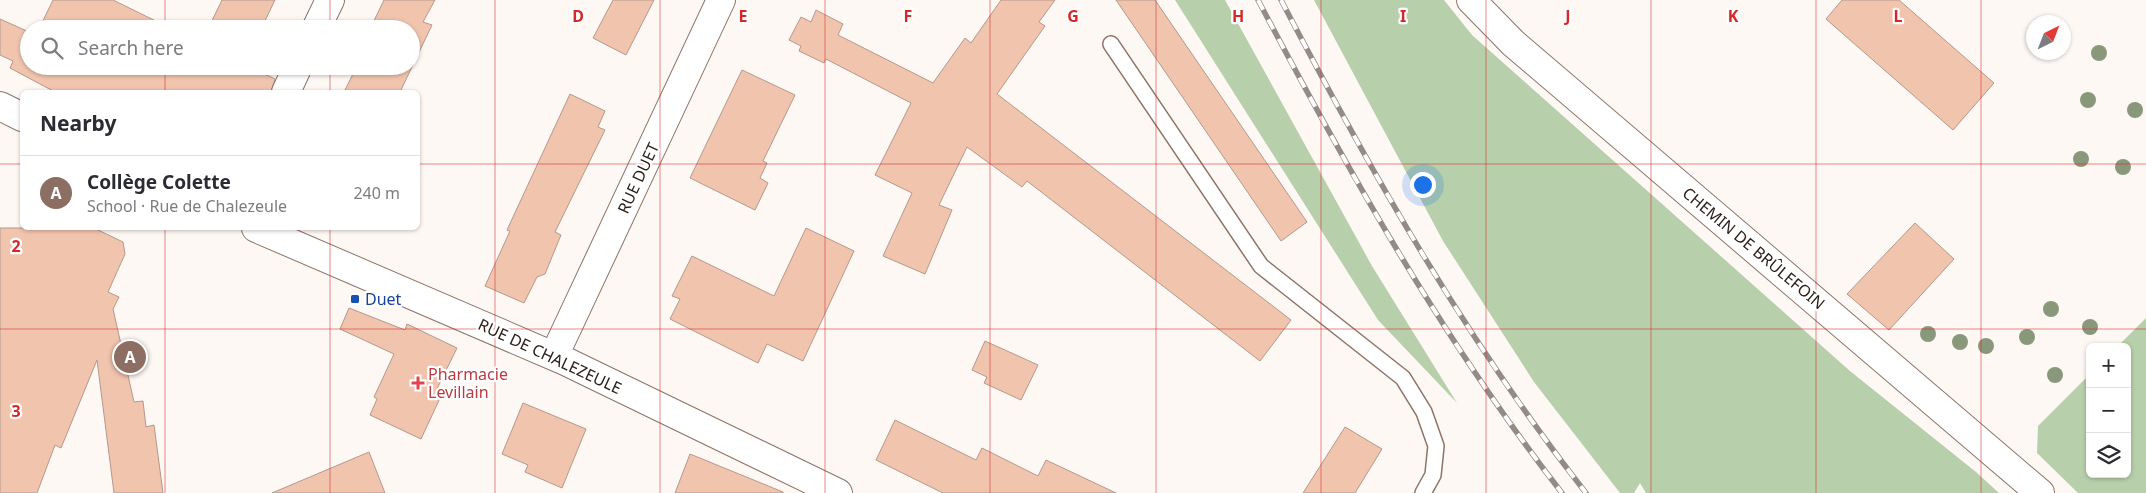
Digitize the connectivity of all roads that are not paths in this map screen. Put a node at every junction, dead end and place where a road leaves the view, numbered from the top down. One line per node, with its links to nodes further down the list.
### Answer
1 (330, 0): 4 (street)
2 (721, 0): 11 (street, RUE DUET)
3 (1470, 0): 14 (street, CHEMIN DE BRÛLEFOIN)
4 (320, 20)
5 (1111, 44): 13 (lane)
6 (294, 75): 7 (street)
7 (287, 90)
8 (0, 106): 9 (street)
9 (20, 116)
10 (261, 230): 11 (street, RUE DE CHALEZEULE)
11 (554, 356): 12 (street, RUE DE CHALEZEULE)
12 (838, 493)
13 (1423, 493)
14 (2040, 493)

